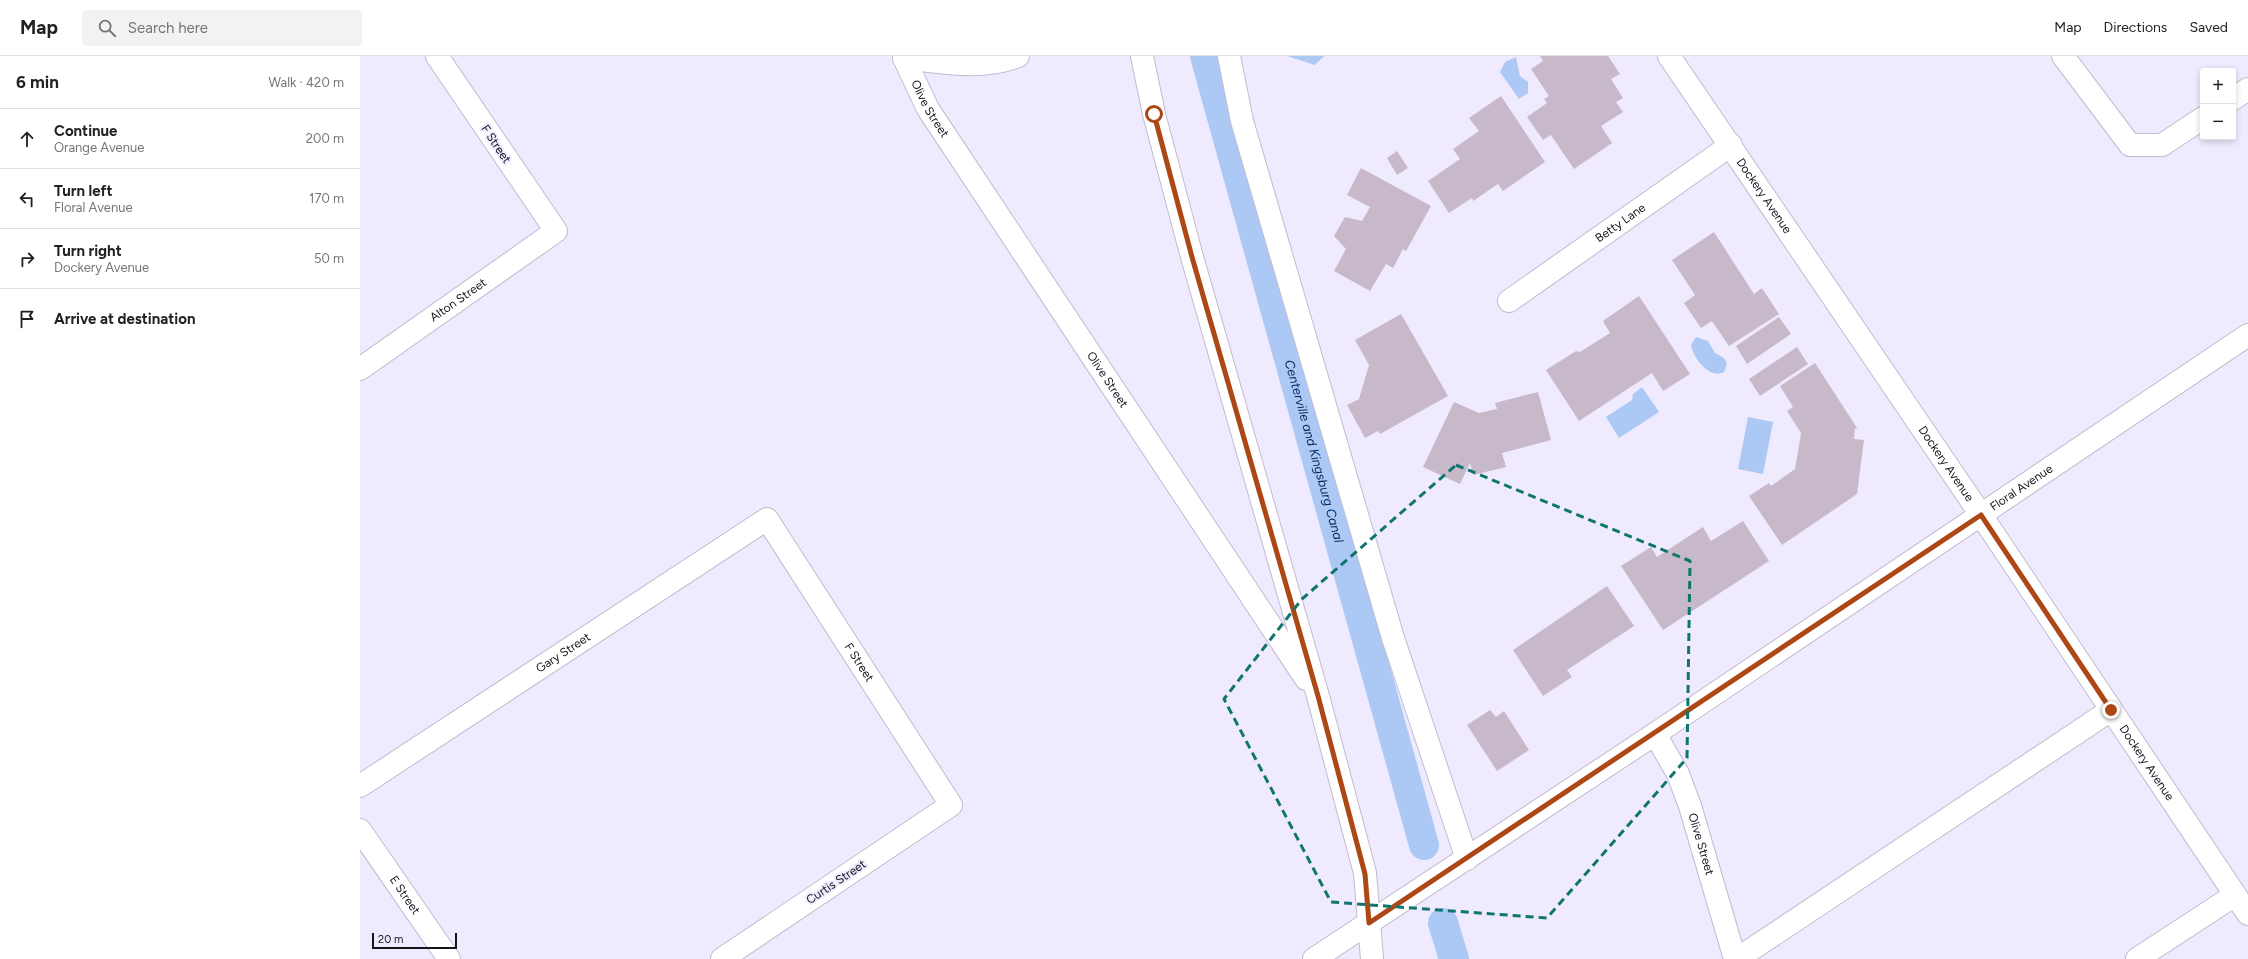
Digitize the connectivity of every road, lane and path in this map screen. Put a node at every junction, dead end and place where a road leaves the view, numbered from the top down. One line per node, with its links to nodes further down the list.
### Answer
1 (437, 56): 11 (street, F Street)
2 (1018, 56): 17 (street, Olive Street)
3 (1142, 56): 17 (street)
4 (1229, 56): 23 (street)
5 (1669, 56): 10 (street, Dockery Avenue)
6 (2063, 56): 9 (street)
7 (2248, 89): 8 (street)
8 (2236, 96)
9 (2200, 120)
10 (1731, 145): 12 (street, Betty Lane); 15 (street, Dockery Avenue)
11 (556, 231): 14 (street, Alton Street)
12 (1509, 301)
13 (2248, 335): 15 (street, Floral Avenue)
14 (360, 370)
15 (1981, 515): 18 (street, Dockery Avenue); 19 (street, Floral Avenue)
16 (766, 519): 20 (street, Gary Street); 21 (street, F Street)
17 (1318, 696): 26 (street)
18 (2111, 710): 24 (street, Dockery Avenue); 31 (street)
19 (1654, 734): 23 (street, Floral Avenue); 31 (street, Olive Street)
20 (360, 786)
21 (951, 805): 28 (street, Curtis Street)
22 (360, 830): 27 (street, E Street)
23 (1467, 859): 26 (street, Floral Avenue)
24 (2235, 895): 25 (street, Dockery Avenue); 32 (street)
25 (2248, 914)
26 (1369, 923): 29 (street, Floral Avenue); 30 (street)
27 (449, 959)
28 (722, 959)
29 (1314, 959)
30 (1372, 959)
31 (1736, 959)
32 (2137, 959)

